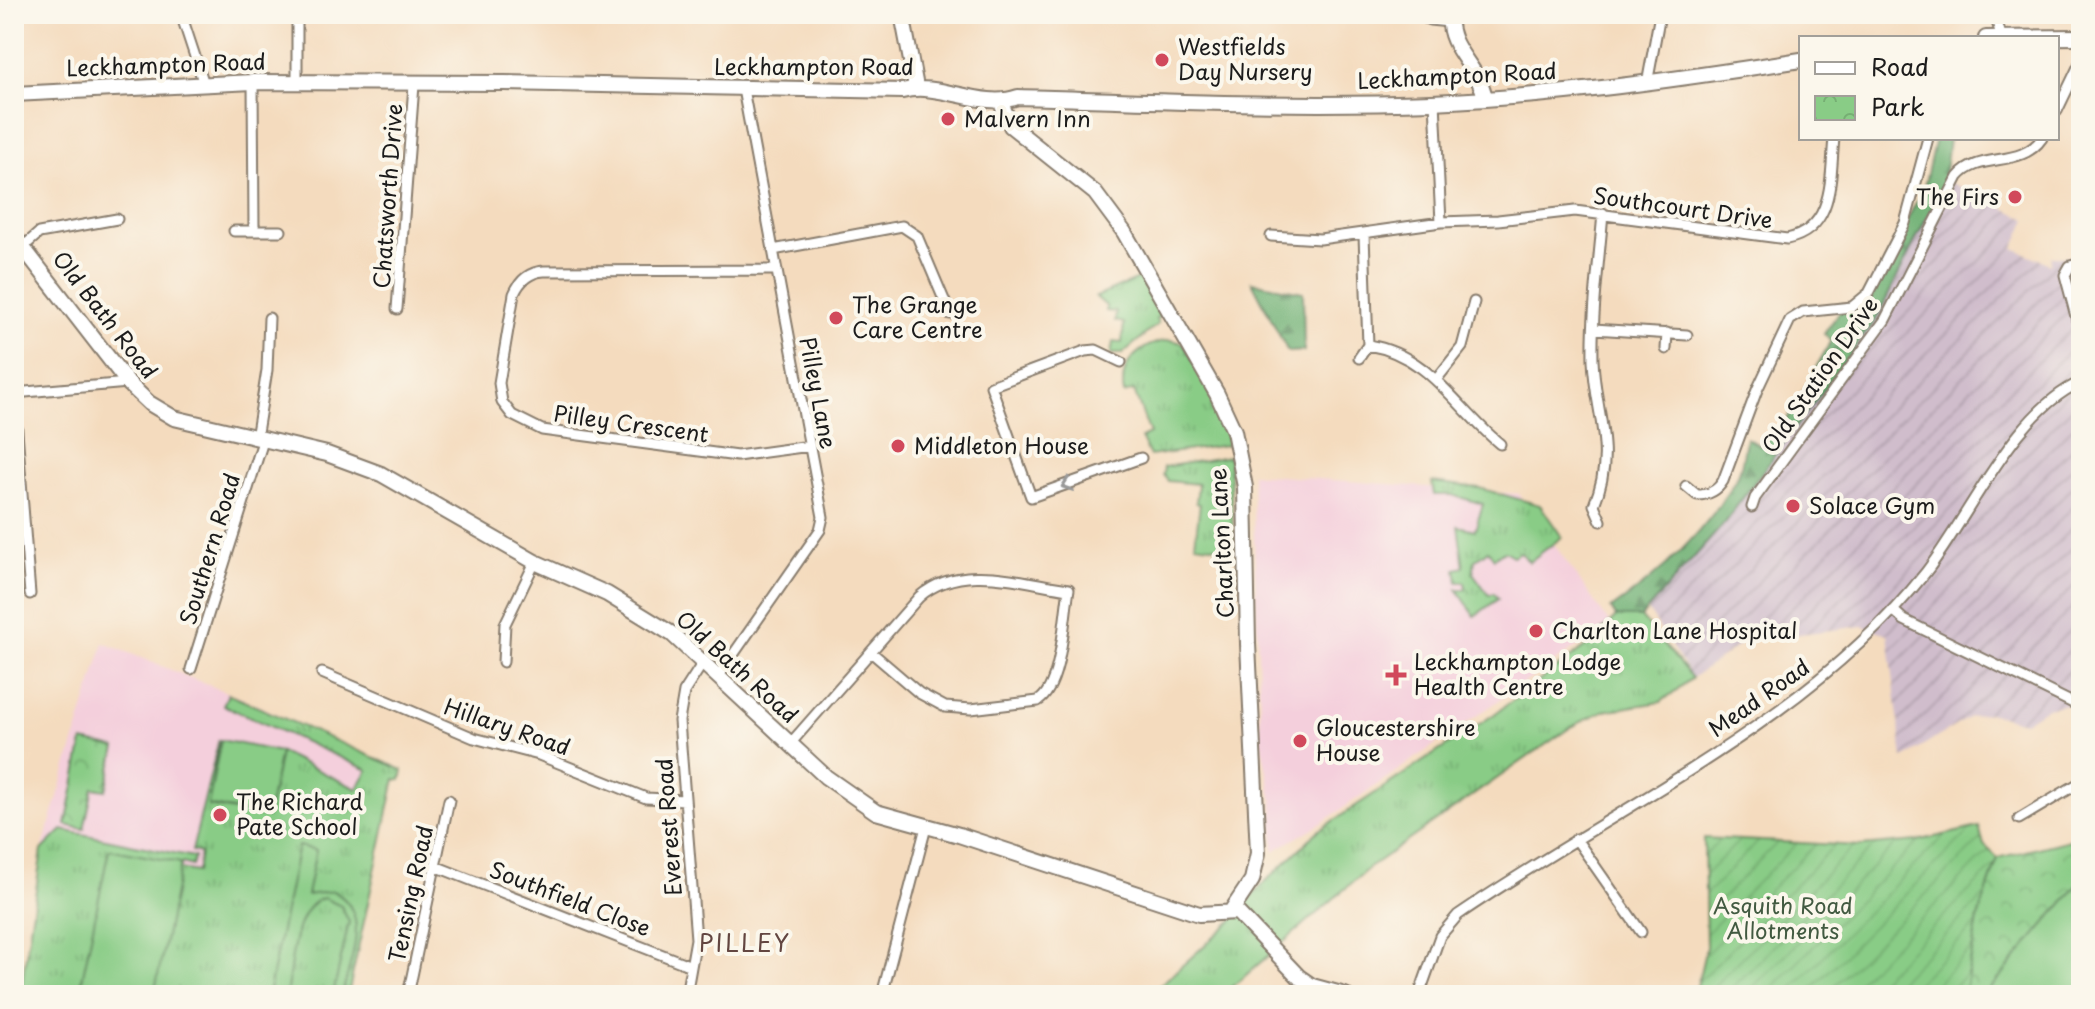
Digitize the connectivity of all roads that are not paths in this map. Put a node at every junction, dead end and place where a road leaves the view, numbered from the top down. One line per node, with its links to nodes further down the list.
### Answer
1 (181, 14): 15 (street)
2 (902, 14): 18 (street)
3 (1416, 14): 7 (street)
4 (1660, 14): 16 (street)
5 (1995, 14): 8 (street)
6 (297, 15): 14 (street)
7 (1449, 18): 21 (street)
8 (1994, 36)
9 (2059, 37): 10 (street)
10 (2081, 37)
11 (1799, 60): 16 (street, Leckhampton Road)
12 (2081, 61): 24 (street)
13 (253, 82): 14 (street, Leckhampton Road); 15 (street, Leckhampton Road); 32 (street)
14 (297, 83): 17 (street, Leckhampton Road)
15 (204, 84): 20 (street, Leckhampton Road)
16 (1647, 84): 21 (street, Leckhampton Road)
17 (414, 85): 19 (street, Leckhampton Road); 41 (street, Chatsworth Drive)
18 (916, 87): 19 (street, Leckhampton Road); 23 (street, Leckhampton Road)
19 (743, 89): 37 (street, Pilley Lane)
20 (14, 94)
21 (1485, 98): 22 (street, Leckhampton Road)
22 (1435, 102): 23 (street, Leckhampton Road); 30 (street)
23 (1001, 103): 81 (street, Charlton Lane)
24 (2059, 107)
25 (1834, 140): 28 (street, Southcourt Drive)
26 (1927, 140): 60 (street)
27 (2040, 140): 61 (street, Old Station Drive)
28 (1603, 213): 30 (street, Southcourt Drive); 44 (street)
29 (117, 219): 36 (street)
30 (1441, 222): 34 (street, Southcourt Drive)
31 (234, 231): 32 (street)
32 (254, 231): 33 (street)
33 (281, 231)
34 (1364, 235): 35 (street, Southcourt Drive); 48 (street)
35 (1271, 236)
36 (19, 241): 54 (street, Old Bath Road)
37 (773, 250): 39 (street, Pilley Lane); 42 (street)
38 (2081, 263): 47 (street)
39 (776, 270): 58 (street, Pilley Lane); 58 (street, Pilley Crescent)
40 (1474, 302): 52 (street)
41 (397, 309)
42 (950, 314)
43 (269, 318): 56 (street, Southern Road)
44 (1594, 329): 45 (street); 62 (street)
45 (1667, 333): 46 (street); 49 (street)
46 (1687, 335)
47 (2081, 335)
48 (1368, 345): 50 (street); 52 (street)
49 (1666, 349)
50 (1359, 358)
51 (1121, 362): 59 (street, one-way to 51)
52 (1436, 380): 57 (street)
53 (2081, 382): 65 (street, Mead Road)
54 (128, 383): 55 (street); 56 (street, Old Bath Road)
55 (14, 393): 64 (street)
56 (259, 440): 63 (street, Old Bath Road); 69 (street, Southern Road)
57 (1500, 444)
58 (810, 446): 71 (street, Pilley Lane)
59 (1141, 458)
60 (1686, 486)
61 (1752, 507)
62 (1601, 521)
63 (535, 562): 67 (street, Old Bath Road); 68 (street)
64 (30, 594)
65 (1893, 610): 72 (street); 79 (street, Mead Road)
66 (871, 652): 66 (street); 73 (street)
67 (704, 661): 71 (street, Old Bath Road); 76 (street, Everest Road)
68 (503, 662)
69 (191, 669)
70 (322, 673): 76 (street, Hillary Road)
71 (719, 675): 73 (street, Old Bath Road)
72 (2081, 707)
73 (789, 745): 78 (street, Old Bath Road)
74 (2081, 782): 77 (street)
75 (449, 800): 80 (street, Tensing Road)
76 (685, 800): 83 (street, Everest Road)
77 (2019, 819)
78 (926, 827): 81 (street, Old Bath Road); 87 (street)
79 (1576, 839): 82 (street); 89 (street, Mead Road)
80 (435, 866): 83 (street, Southfield Close); 85 (street, Tensing Road)
81 (1232, 910): 84 (street)
82 (1641, 932)
83 (691, 966): 86 (street, Everest Road)
84 (1310, 990): 88 (street)
85 (408, 995)
86 (686, 995)
87 (882, 995)
88 (1345, 995)
89 (1419, 995)

